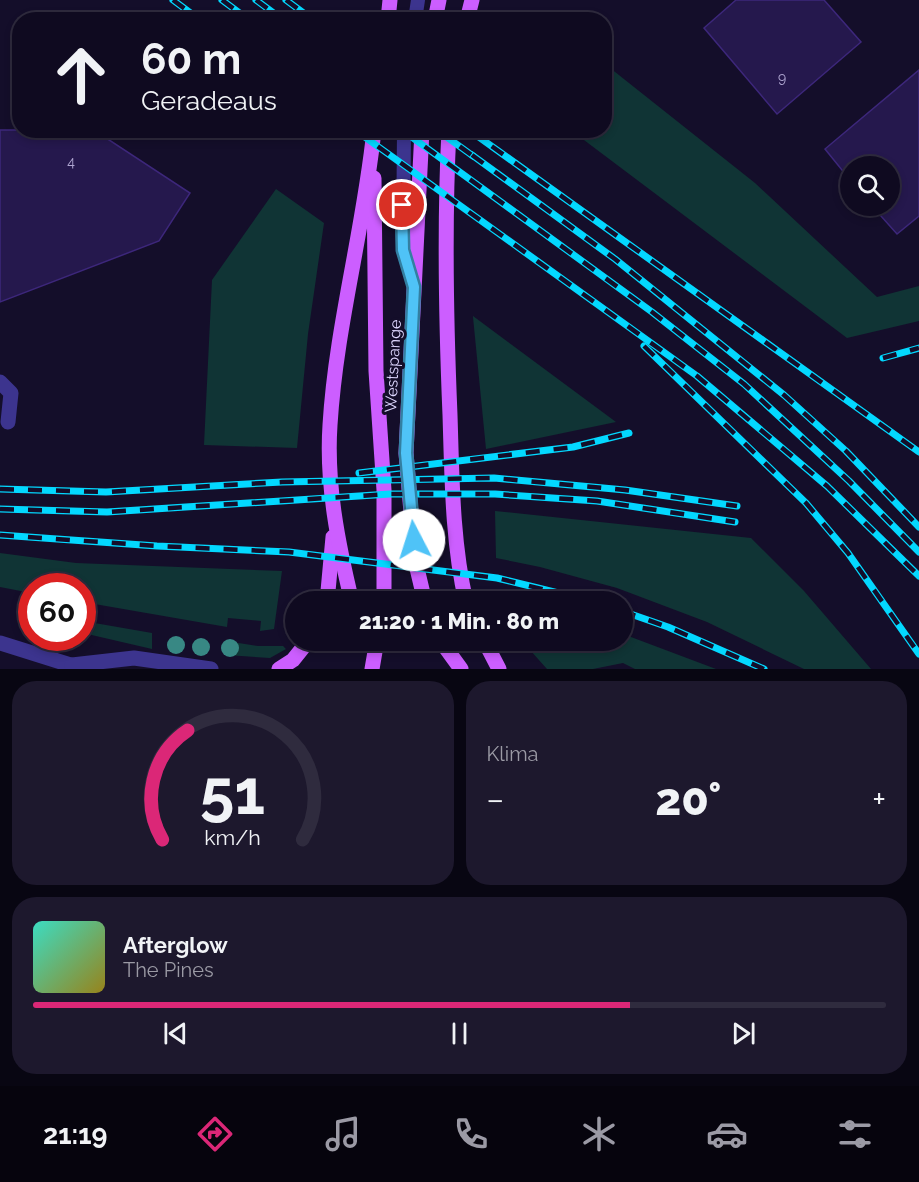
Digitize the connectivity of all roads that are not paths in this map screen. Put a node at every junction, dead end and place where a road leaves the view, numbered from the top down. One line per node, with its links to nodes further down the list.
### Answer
1 (373, 138): 9 (main road, Westspange)
2 (374, 138): 12 (main road, Westspange)
3 (404, 138): 6 (lane)
4 (422, 138): 6 (main road, Westspange)
5 (449, 138): 14 (main road)
6 (414, 287): 13 (main road, Westspange)
7 (0, 382): 8 (street)
8 (8, 422)
9 (334, 510): 10 (main road); 11 (main road, Westspange)
10 (329, 591)
11 (350, 591)
12 (384, 591)
13 (423, 591)
14 (464, 591)
15 (0, 643): 20 (street)
16 (300, 651): 22 (main road)
17 (373, 651): 23 (main road)
18 (449, 651): 24 (main road)
19 (490, 651): 25 (main road)
20 (77, 667): 21 (street)
21 (211, 669)
22 (279, 669)
23 (372, 669)
24 (461, 669)
25 (499, 669)

